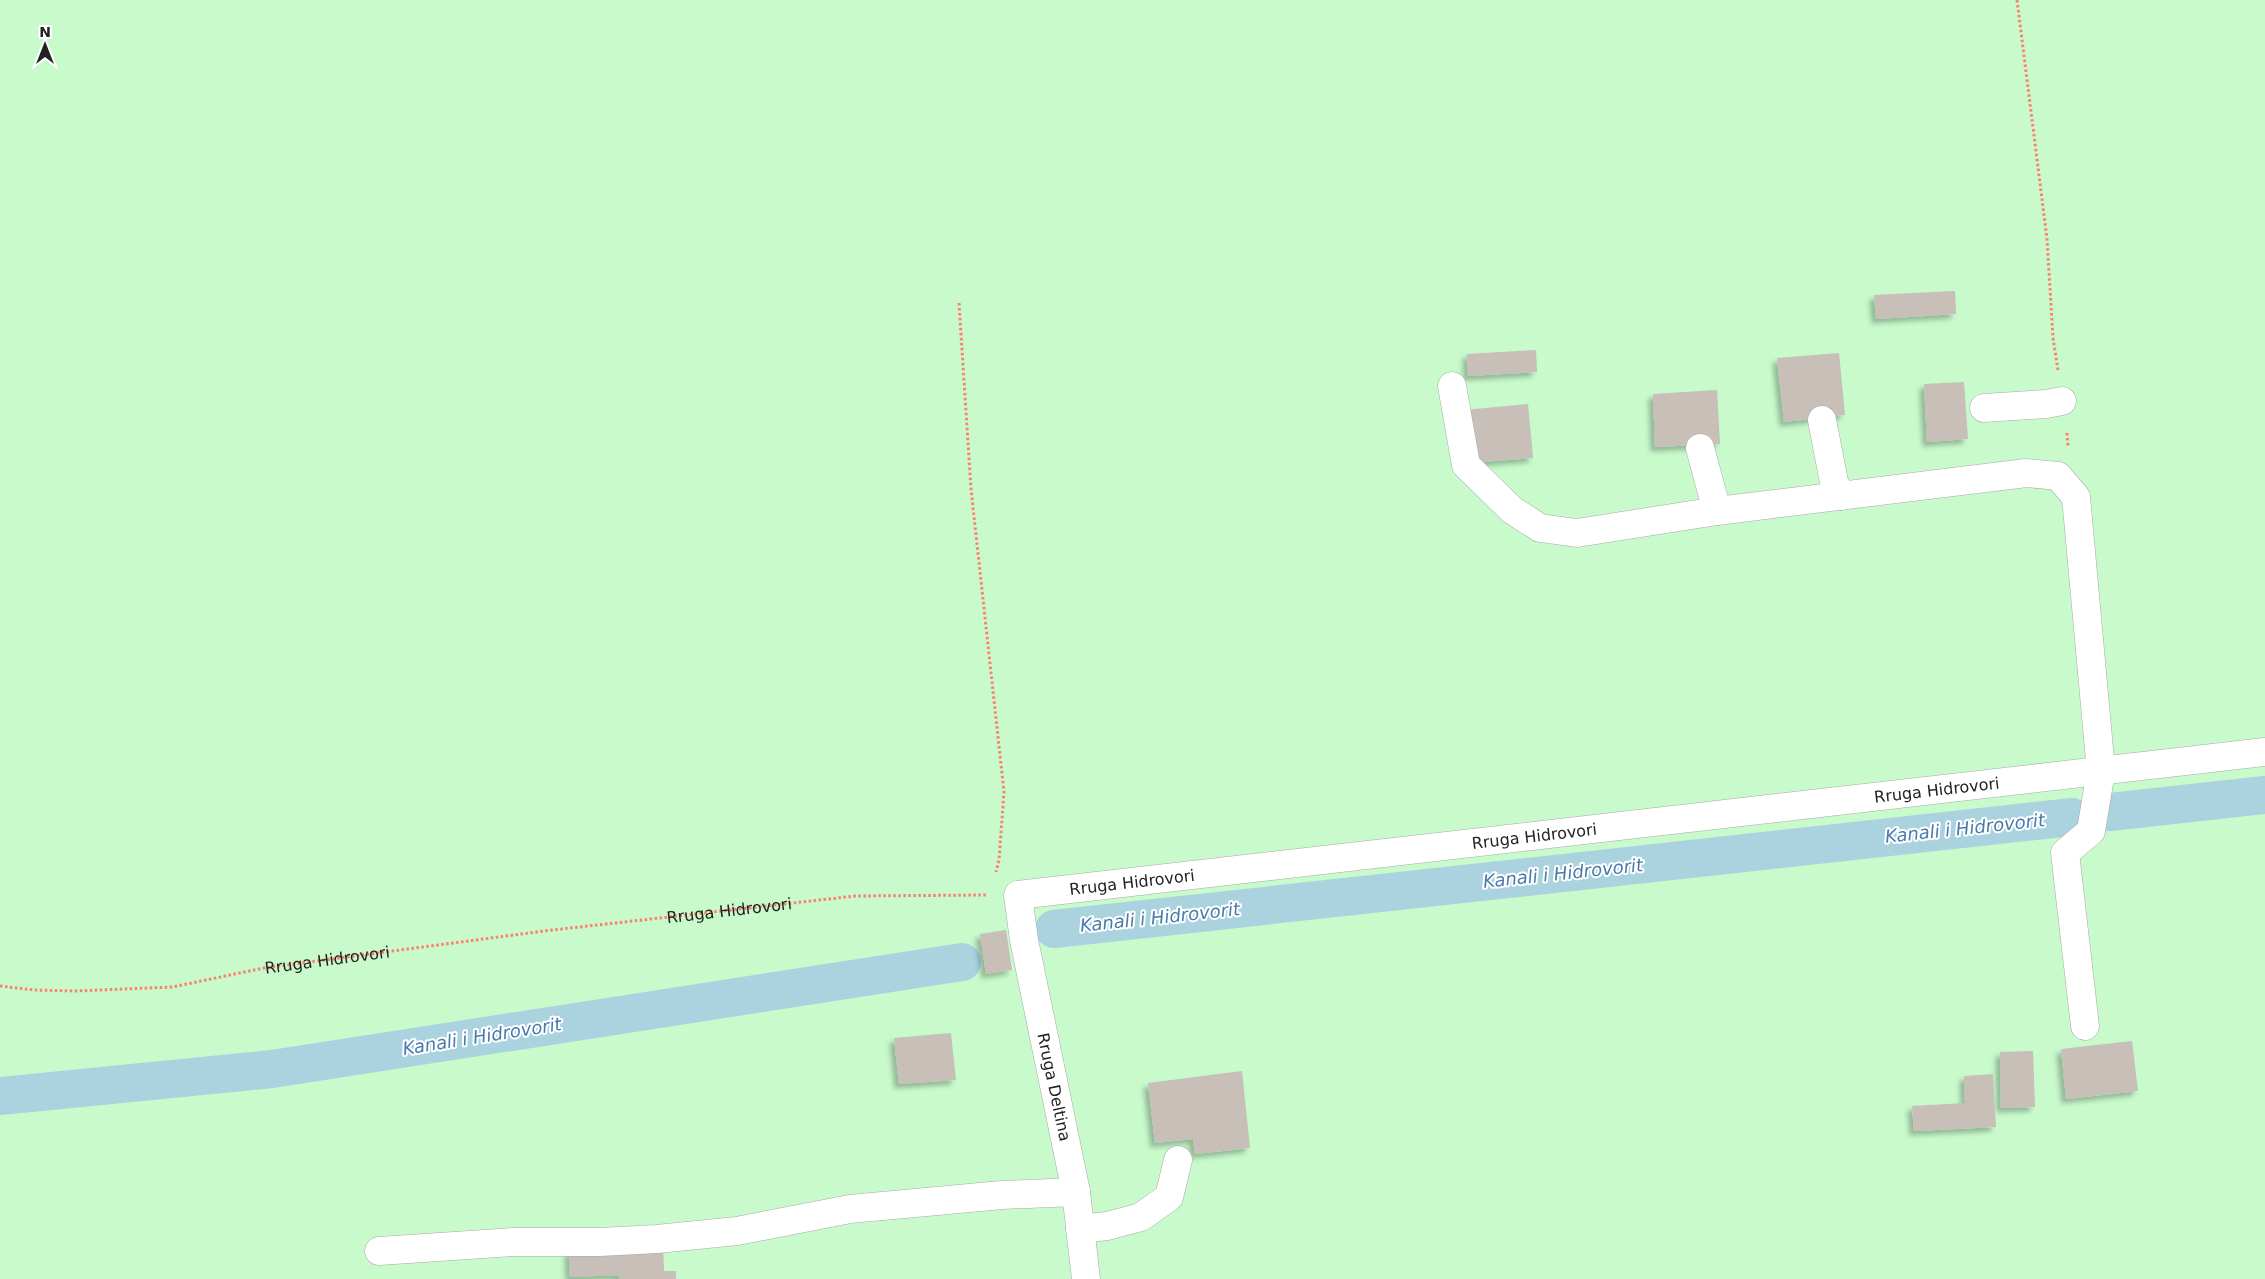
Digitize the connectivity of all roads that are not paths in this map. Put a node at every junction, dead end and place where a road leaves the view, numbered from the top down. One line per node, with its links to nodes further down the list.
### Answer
1 (1452, 386): 7 (street)
2 (2062, 401): 3 (street)
3 (1984, 408)
4 (1822, 420): 6 (street)
5 (1700, 448): 7 (street)
6 (1842, 496): 7 (street); 9 (street)
7 (1717, 510)
8 (2265, 752): 9 (street, Rruga Hidrovori)
9 (2101, 771): 10 (street, Rruga Hidrovori); 11 (street)
10 (1018, 895): 13 (street, Rruga Deltina)
11 (2085, 1026)
12 (1178, 1160): 14 (street)
13 (1076, 1192): 14 (street, Rruga Deltina); 15 (street)
14 (1080, 1229): 16 (street, Rruga Deltina)
15 (379, 1250)
16 (1086, 1279)

